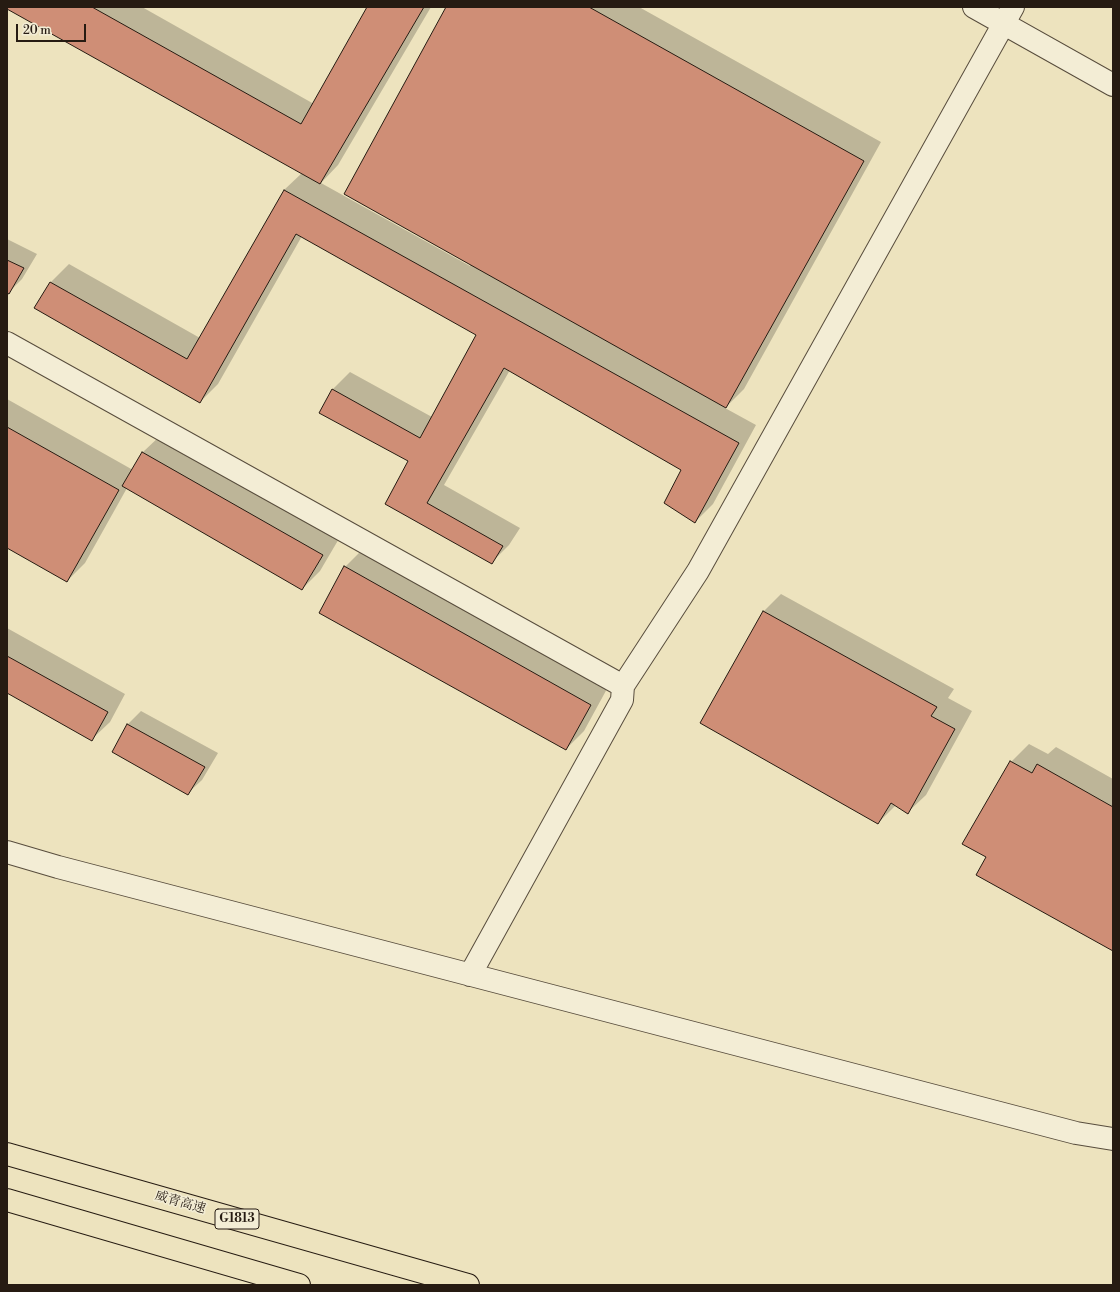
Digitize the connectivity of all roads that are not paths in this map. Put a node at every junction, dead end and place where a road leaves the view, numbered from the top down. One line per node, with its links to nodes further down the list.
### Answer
1 (974, 7): 2 (street)
2 (1009, 16): 3 (street); 5 (street)
3 (1113, 85)
4 (7, 344): 5 (street)
5 (623, 686): 7 (street)
6 (7, 852): 7 (street)
7 (470, 975): 8 (street)
8 (1113, 1139)
9 (7, 1154): 12 (highway, 威青高速 / G1813)
10 (7, 1200): 11 (highway)
11 (299, 1285)
12 (468, 1285)

